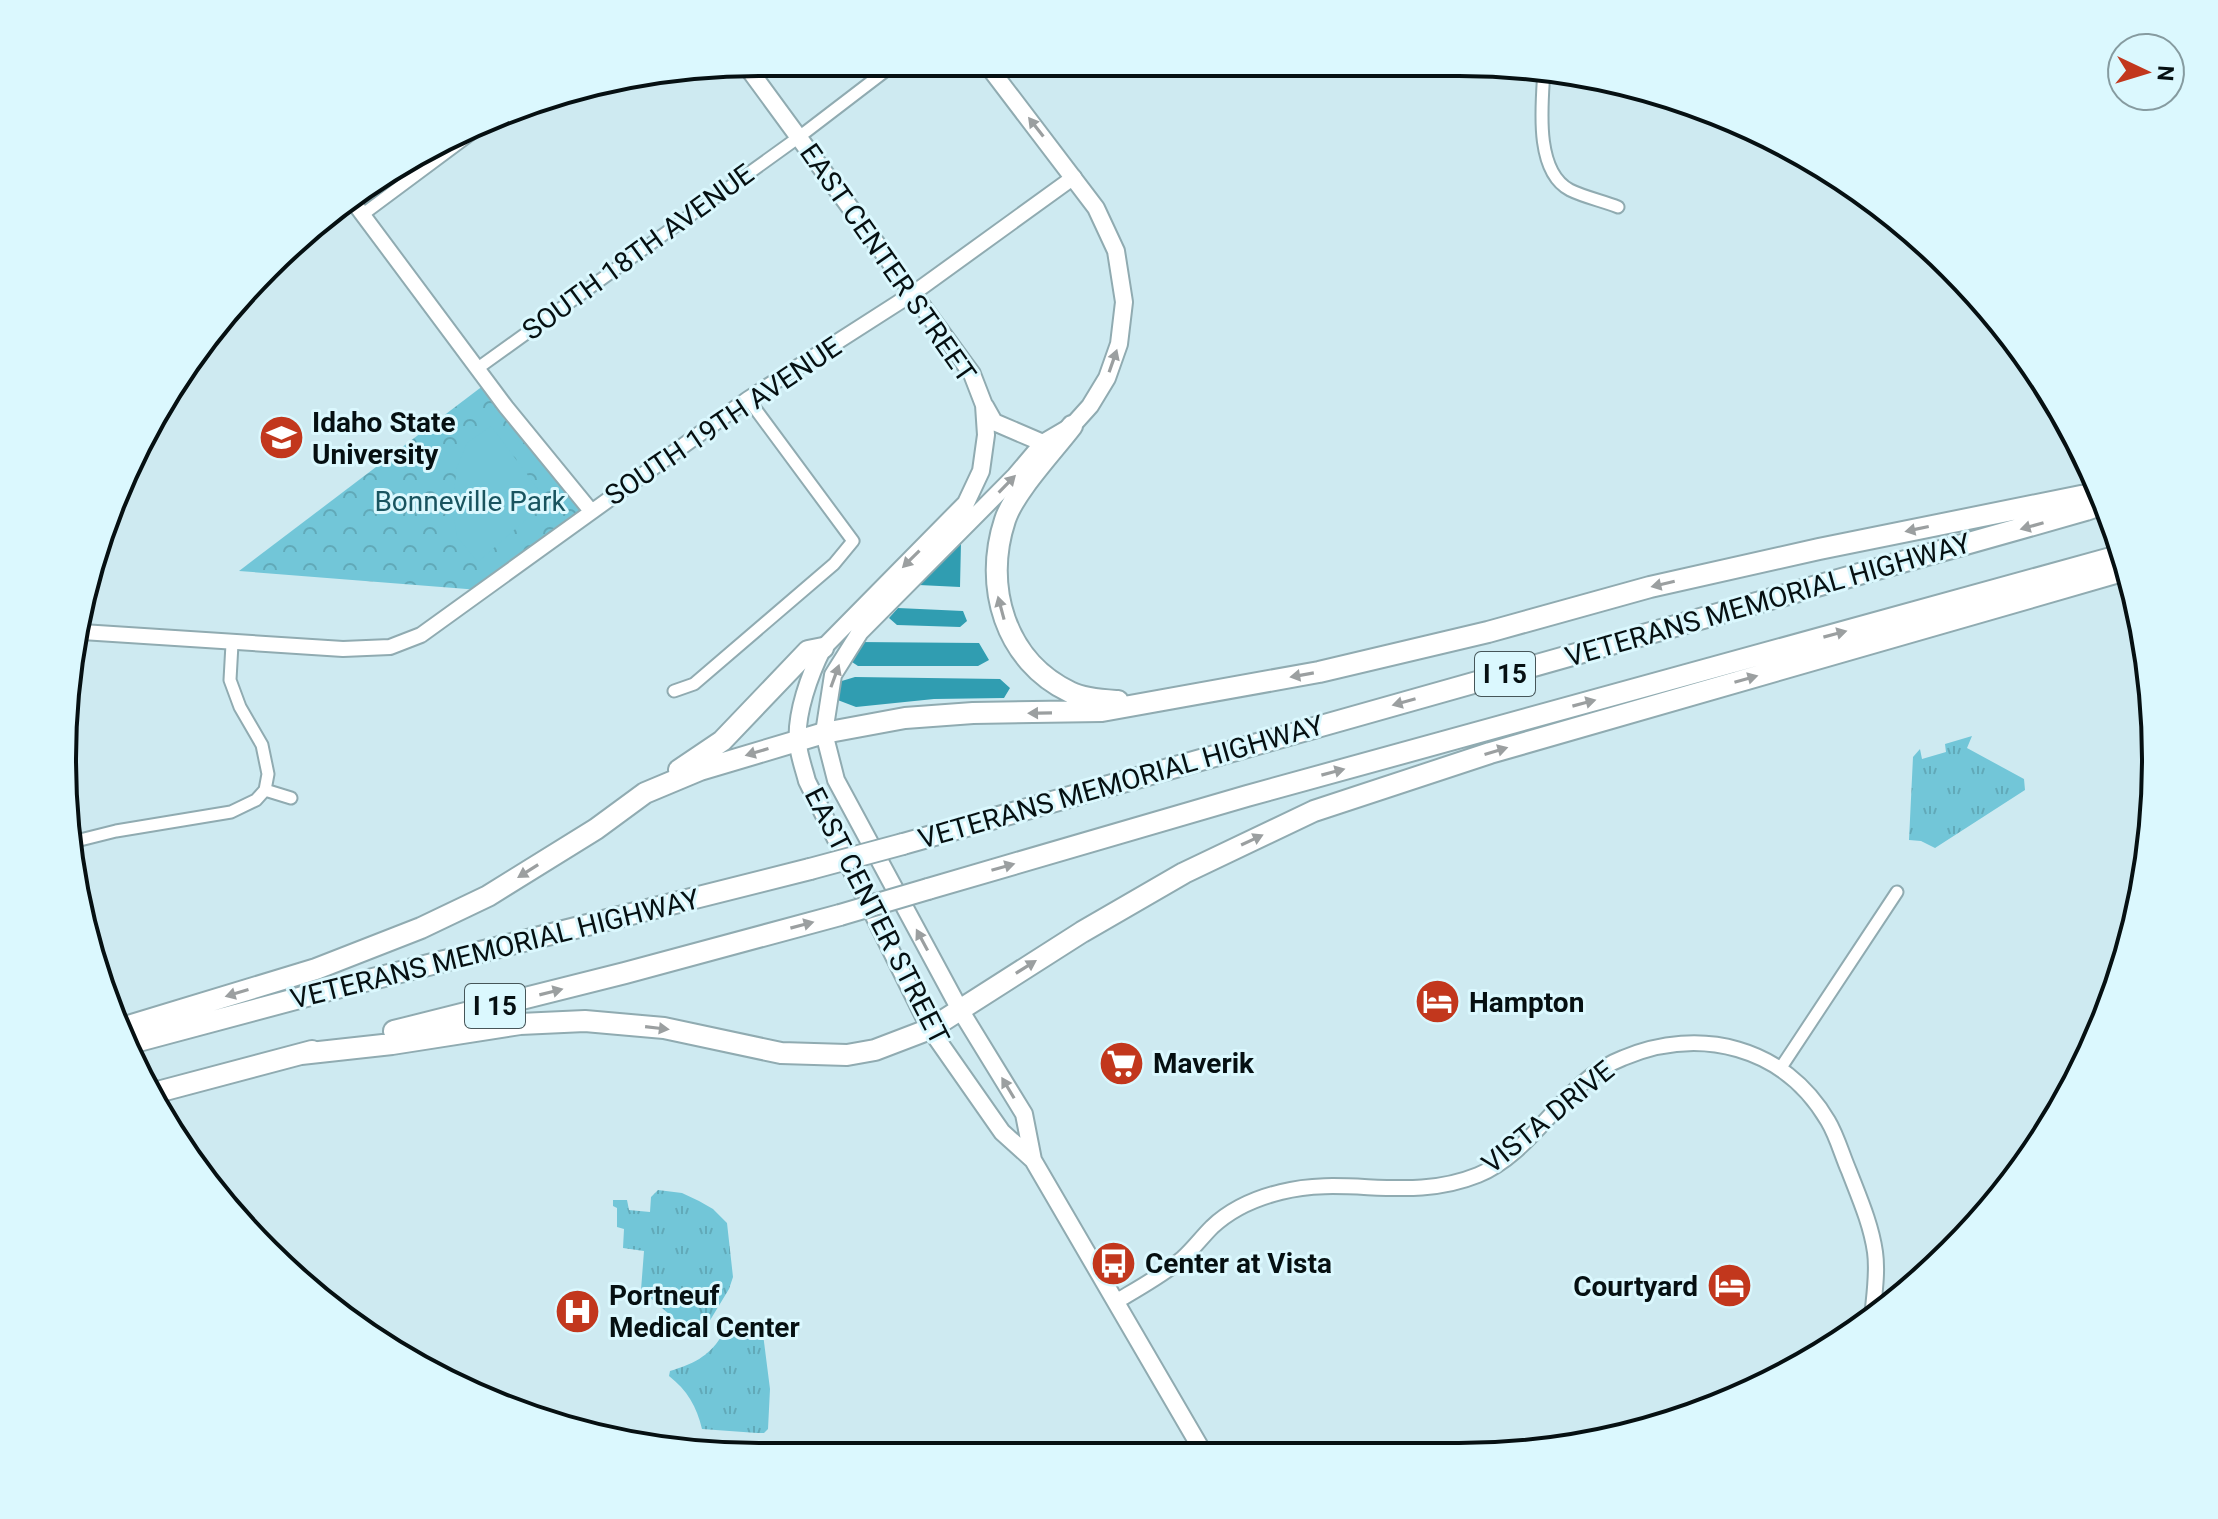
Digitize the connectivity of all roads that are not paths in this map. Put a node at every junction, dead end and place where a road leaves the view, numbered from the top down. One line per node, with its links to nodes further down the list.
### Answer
1 (754, 76): 5 (main road, EAST CENTER STREET)
2 (879, 76): 5 (street, SOUTH 18TH AVENUE)
3 (996, 76): 7 (main road, one-way to 3)
4 (1544, 82): 9 (street)
5 (799, 137): 11 (main road, EAST CENTER STREET); 12 (street, SOUTH 18TH AVENUE)
6 (448, 151): 10 (street)
7 (1074, 177): 11 (street, SOUTH 19TH AVENUE); 15 (main road, one-way to 7)
8 (357, 207): 10 (street)
9 (1618, 207)
10 (362, 215): 12 (street)
11 (915, 292): 13 (street, SOUTH 19TH AVENUE); 14 (main road, EAST CENTER STREET)
12 (478, 368): 19 (street)
13 (748, 399): 19 (street, SOUTH 19TH AVENUE); 25 (street)
14 (984, 405): 16 (main road); 24 (main road, EAST CENTER STREET, one-way to 24)
15 (1072, 426): 16 (main road, EAST CENTER STREET); 26 (highway, one-way to 15)
16 (1043, 443): 27 (main road, EAST CENTER STREET, one-way to 16)
17 (2089, 496): 26 (highway, one-way to 26)
18 (2093, 507): 37 (highway, VETERANS MEMORIAL HIGHWAY / I 15, one-way to 37, bridge)
19 (591, 511): 23 (street, SOUTH 19TH AVENUE)
20 (2111, 558): 38 (highway, VETERANS MEMORIAL HIGHWAY / I 15, one-way to 20, bridge)
21 (2116, 573): 34 (highway, one-way to 21)
22 (88, 632): 23 (street, SOUTH 19TH AVENUE)
23 (232, 644): 29 (street)
24 (823, 648): 28 (main road, EAST CENTER STREET); 30 (highway)
25 (674, 691)
26 (1145, 702): 27 (highway, one-way to 27)
27 (824, 733): 28 (highway); 34 (main road, EAST CENTER STREET, one-way to 27)
28 (798, 742): 30 (highway, one-way to 30); 36 (main road, EAST CENTER STREET)
29 (265, 790): 31 (street); 32 (street)
30 (645, 793): 35 (highway, one-way to 35)
31 (291, 798)
32 (81, 840)
33 (1897, 892): 39 (street)
34 (959, 1008): 36 (highway); 41 (main road, EAST CENTER STREET, one-way to 34)
35 (130, 1025)
36 (930, 1029): 38 (highway, one-way to 36); 41 (main road, EAST CENTER STREET)
37 (137, 1041)
38 (301, 1054): 40 (highway, VETERANS MEMORIAL HIGHWAY / I 15)
39 (1780, 1069): 42 (street, VISTA DRIVE); 43 (street, VISTA DRIVE)
40 (162, 1091)
41 (1033, 1160): 42 (main road, EAST CENTER STREET)
42 (1117, 1301): 44 (main road, EAST CENTER STREET)
43 (1873, 1303)
44 (1198, 1443)

